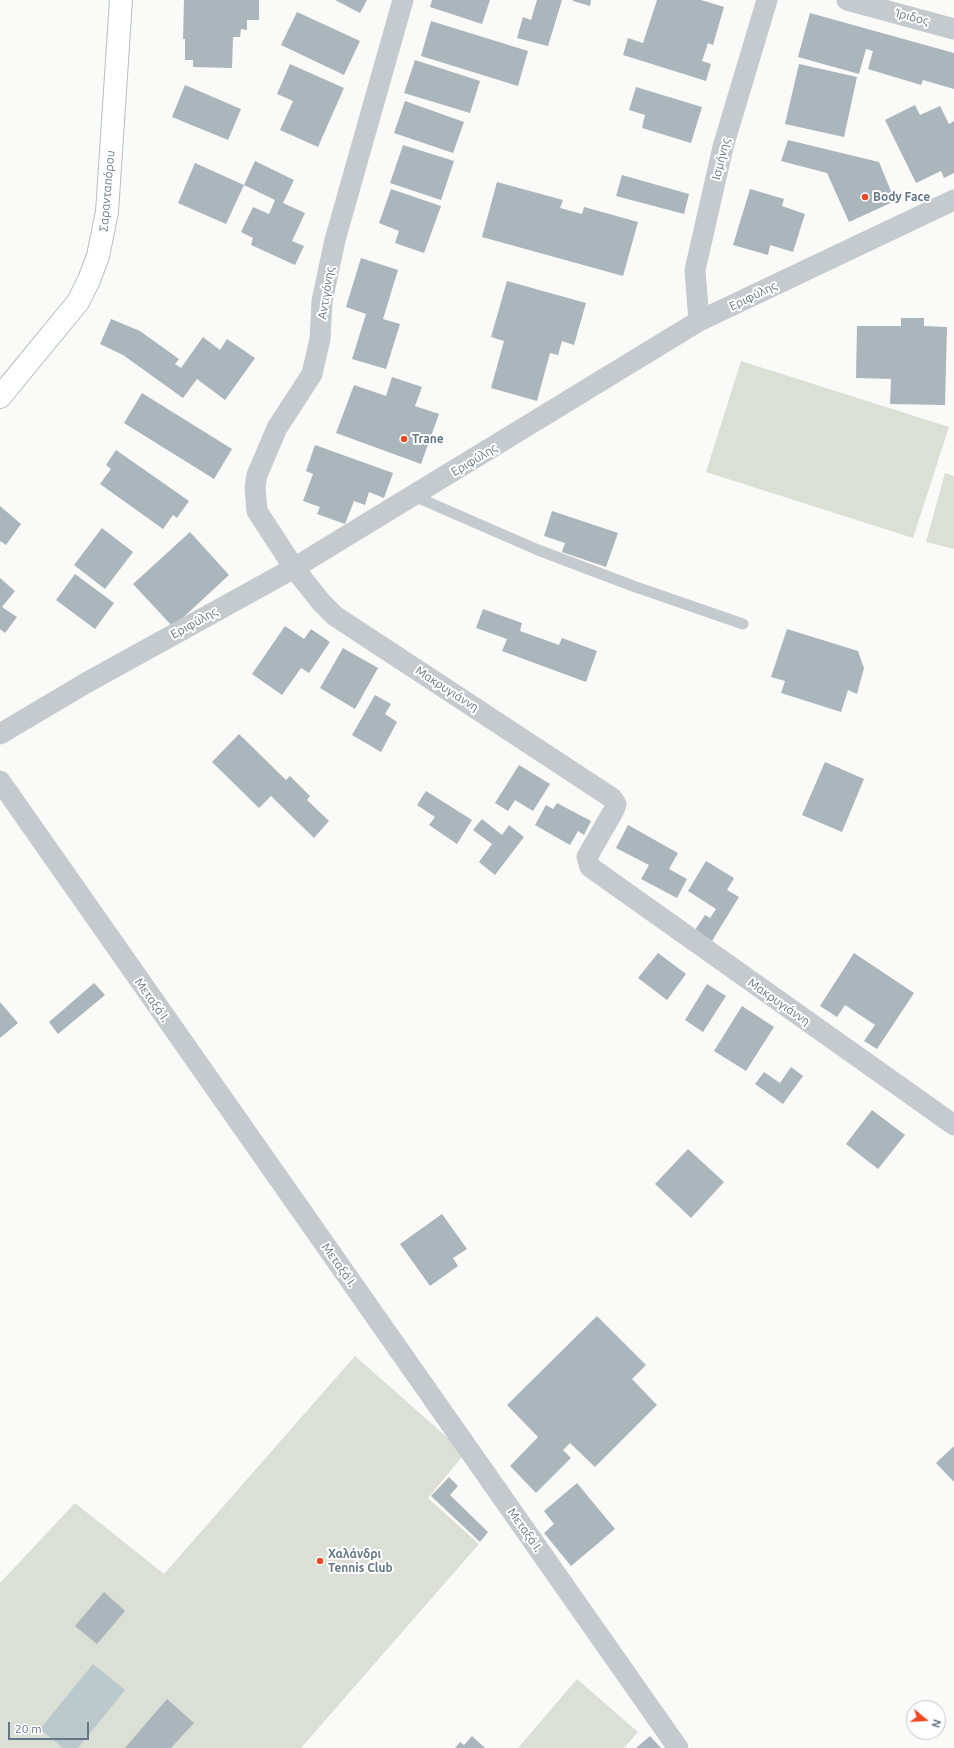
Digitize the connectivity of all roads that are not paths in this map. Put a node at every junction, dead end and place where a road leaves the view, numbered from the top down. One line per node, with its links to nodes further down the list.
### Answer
1 (121, 0): 8 (street, Σαρανταπόρου)
2 (403, 0): 10 (street, Αντιγόνης)
3 (767, 0): 7 (street, Ισμήνης)
4 (847, 0): 5 (street, Ίριδος)
5 (954, 29)
6 (954, 200): 7 (street, Εριφύλης)
7 (699, 322): 9 (street, Εριφύλης)
8 (0, 397)
9 (414, 496): 10 (street, Εριφύλης); 11 (lane)
10 (294, 568): 12 (street, Εριφύλης); 14 (street, Μακρυγιάννη)
11 (743, 624)
12 (0, 734)
13 (0, 781): 15 (street, Μεταξά Ι.)
14 (954, 1125)
15 (678, 1748)

